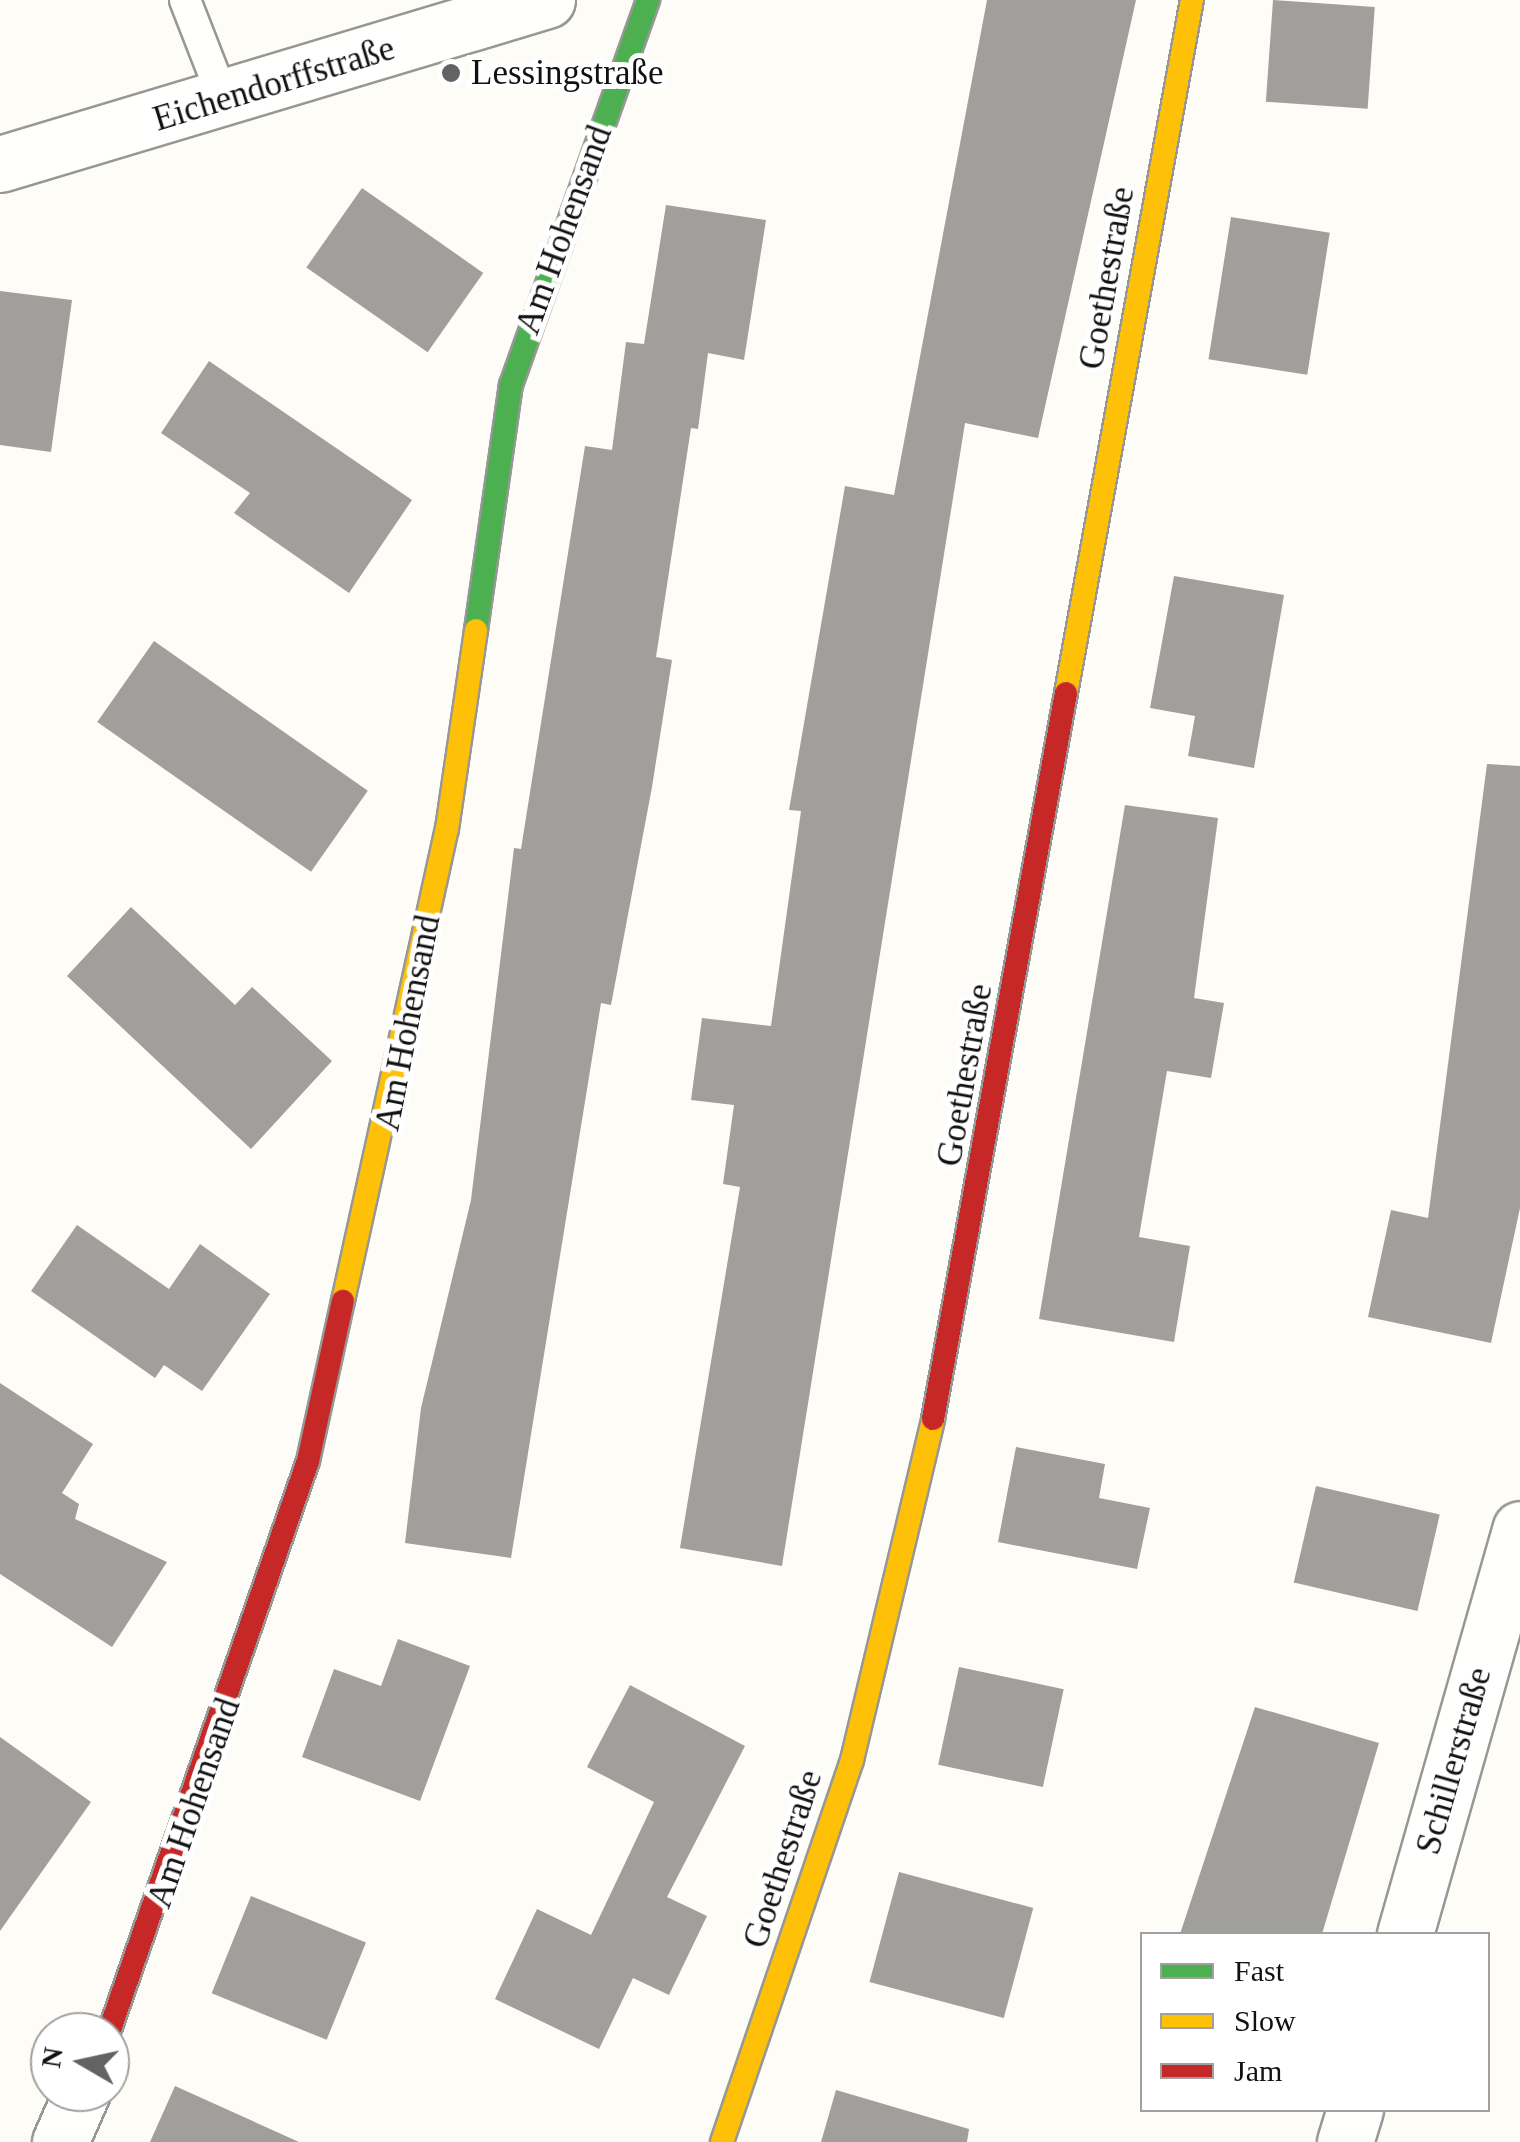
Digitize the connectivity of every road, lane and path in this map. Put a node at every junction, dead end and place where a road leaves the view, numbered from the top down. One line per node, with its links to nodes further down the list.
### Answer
1 (185, 0): 5 (lane)
2 (547, 0): 5 (street, Eichendorffstraße)
3 (648, 0): 9 (street, Am Hohensand)
4 (1192, 0): 13 (street, Goethestraße)
5 (224, 100): 6 (street, Eichendorffstraße)
6 (0, 164)
7 (1520, 1529): 8 (street, Schillerstraße)
8 (1405, 1932)
9 (115, 2012)
10 (73, 2112): 12 (street)
11 (1354, 2112): 14 (street)
12 (60, 2142)
13 (722, 2142)
14 (1346, 2142)

